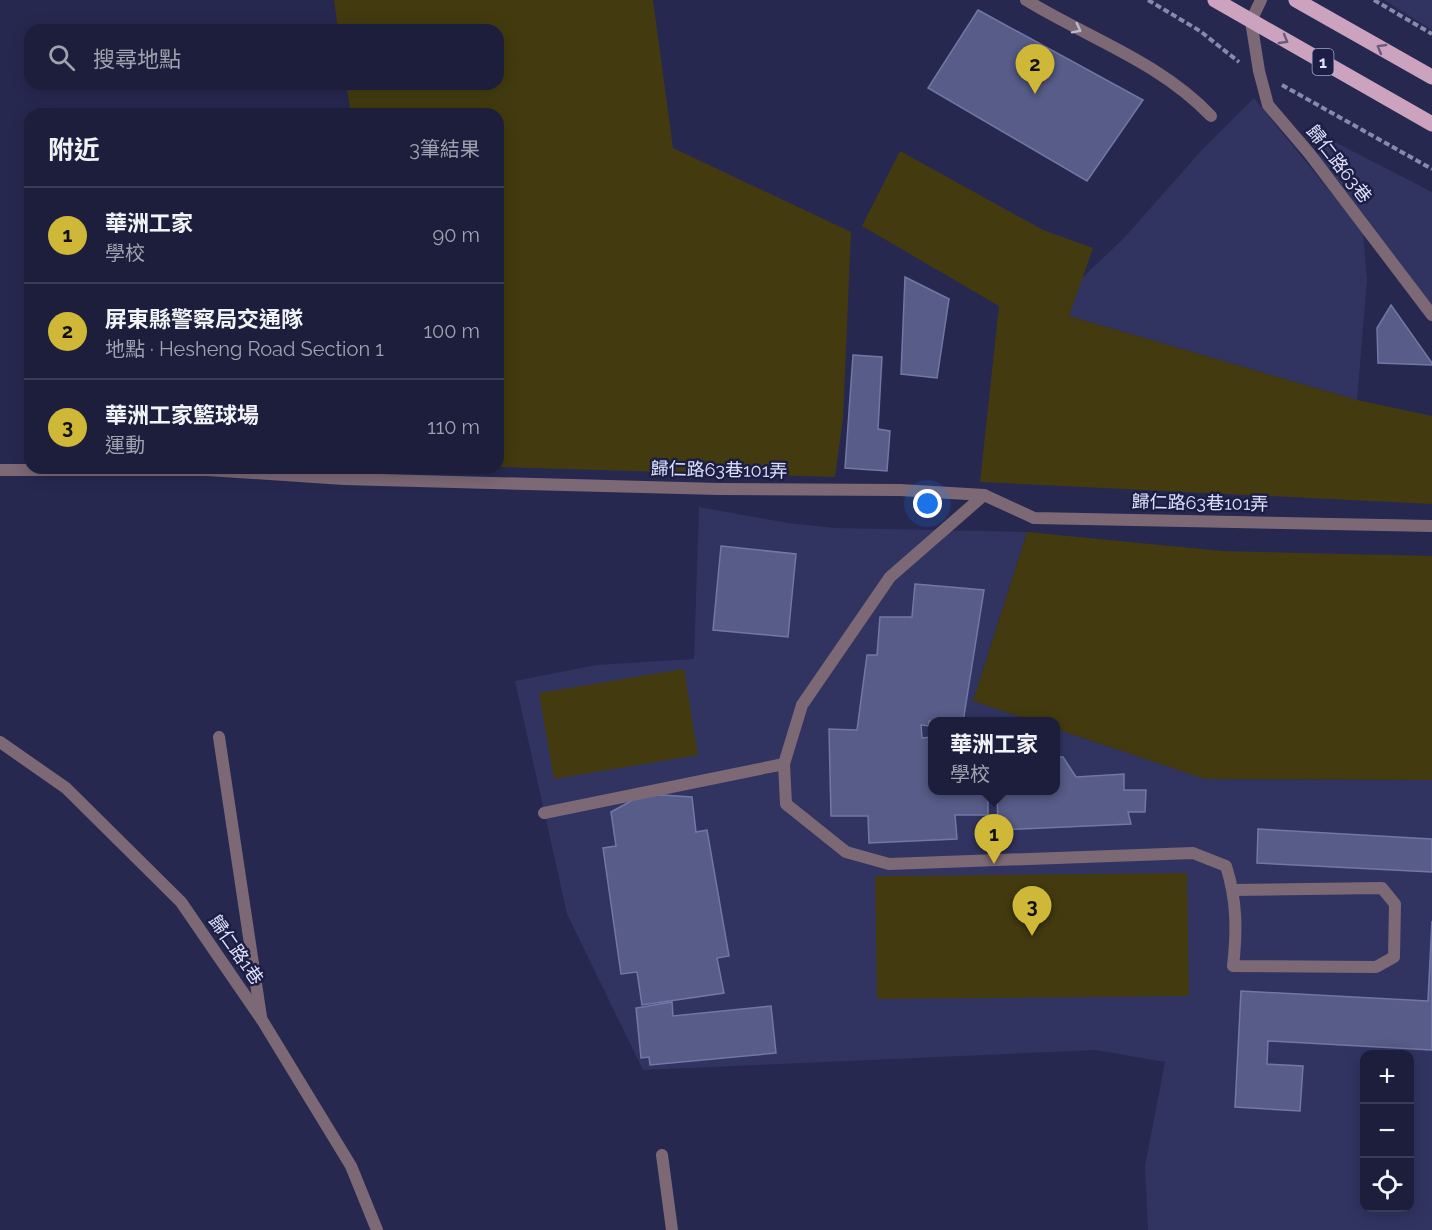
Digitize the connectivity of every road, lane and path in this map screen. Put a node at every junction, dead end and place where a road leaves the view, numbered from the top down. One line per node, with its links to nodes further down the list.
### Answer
1 (1026, 0): 11 (street, one-way to 11)
2 (1148, 0): 9 (path)
3 (1215, 0): 7 (main road, 1)
4 (1261, 0): 7 (street)
5 (1296, 0): 10 (main road, 1, one-way to 5)
6 (1374, 0): 8 (path)
7 (1251, 21): 9 (street, 歸仁路63巷); 12 (main road, 1, one-way to 12)
8 (1432, 34)
9 (1259, 71): 13 (path); 14 (street, 歸仁路63巷)
10 (1432, 77)
11 (1211, 116)
12 (1432, 124)
13 (1432, 169)
14 (1432, 315)
15 (0, 470): 16 (street, 歸仁路63巷101弄)
16 (24, 470)
17 (268, 474): 18 (street, 歸仁路63巷101弄)
18 (984, 495): 19 (street, 歸仁路63巷101弄); 22 (street)
19 (1432, 526)
20 (219, 736): 25 (street)
21 (0, 742): 25 (street, 歸仁路1巷)
22 (784, 764): 23 (street); 24 (street)
23 (544, 813)
24 (1234, 890): 24 (street)
25 (262, 1020): 27 (street, 歸仁路1巷)
26 (662, 1155): 28 (street)
27 (377, 1230)
28 (672, 1230)

